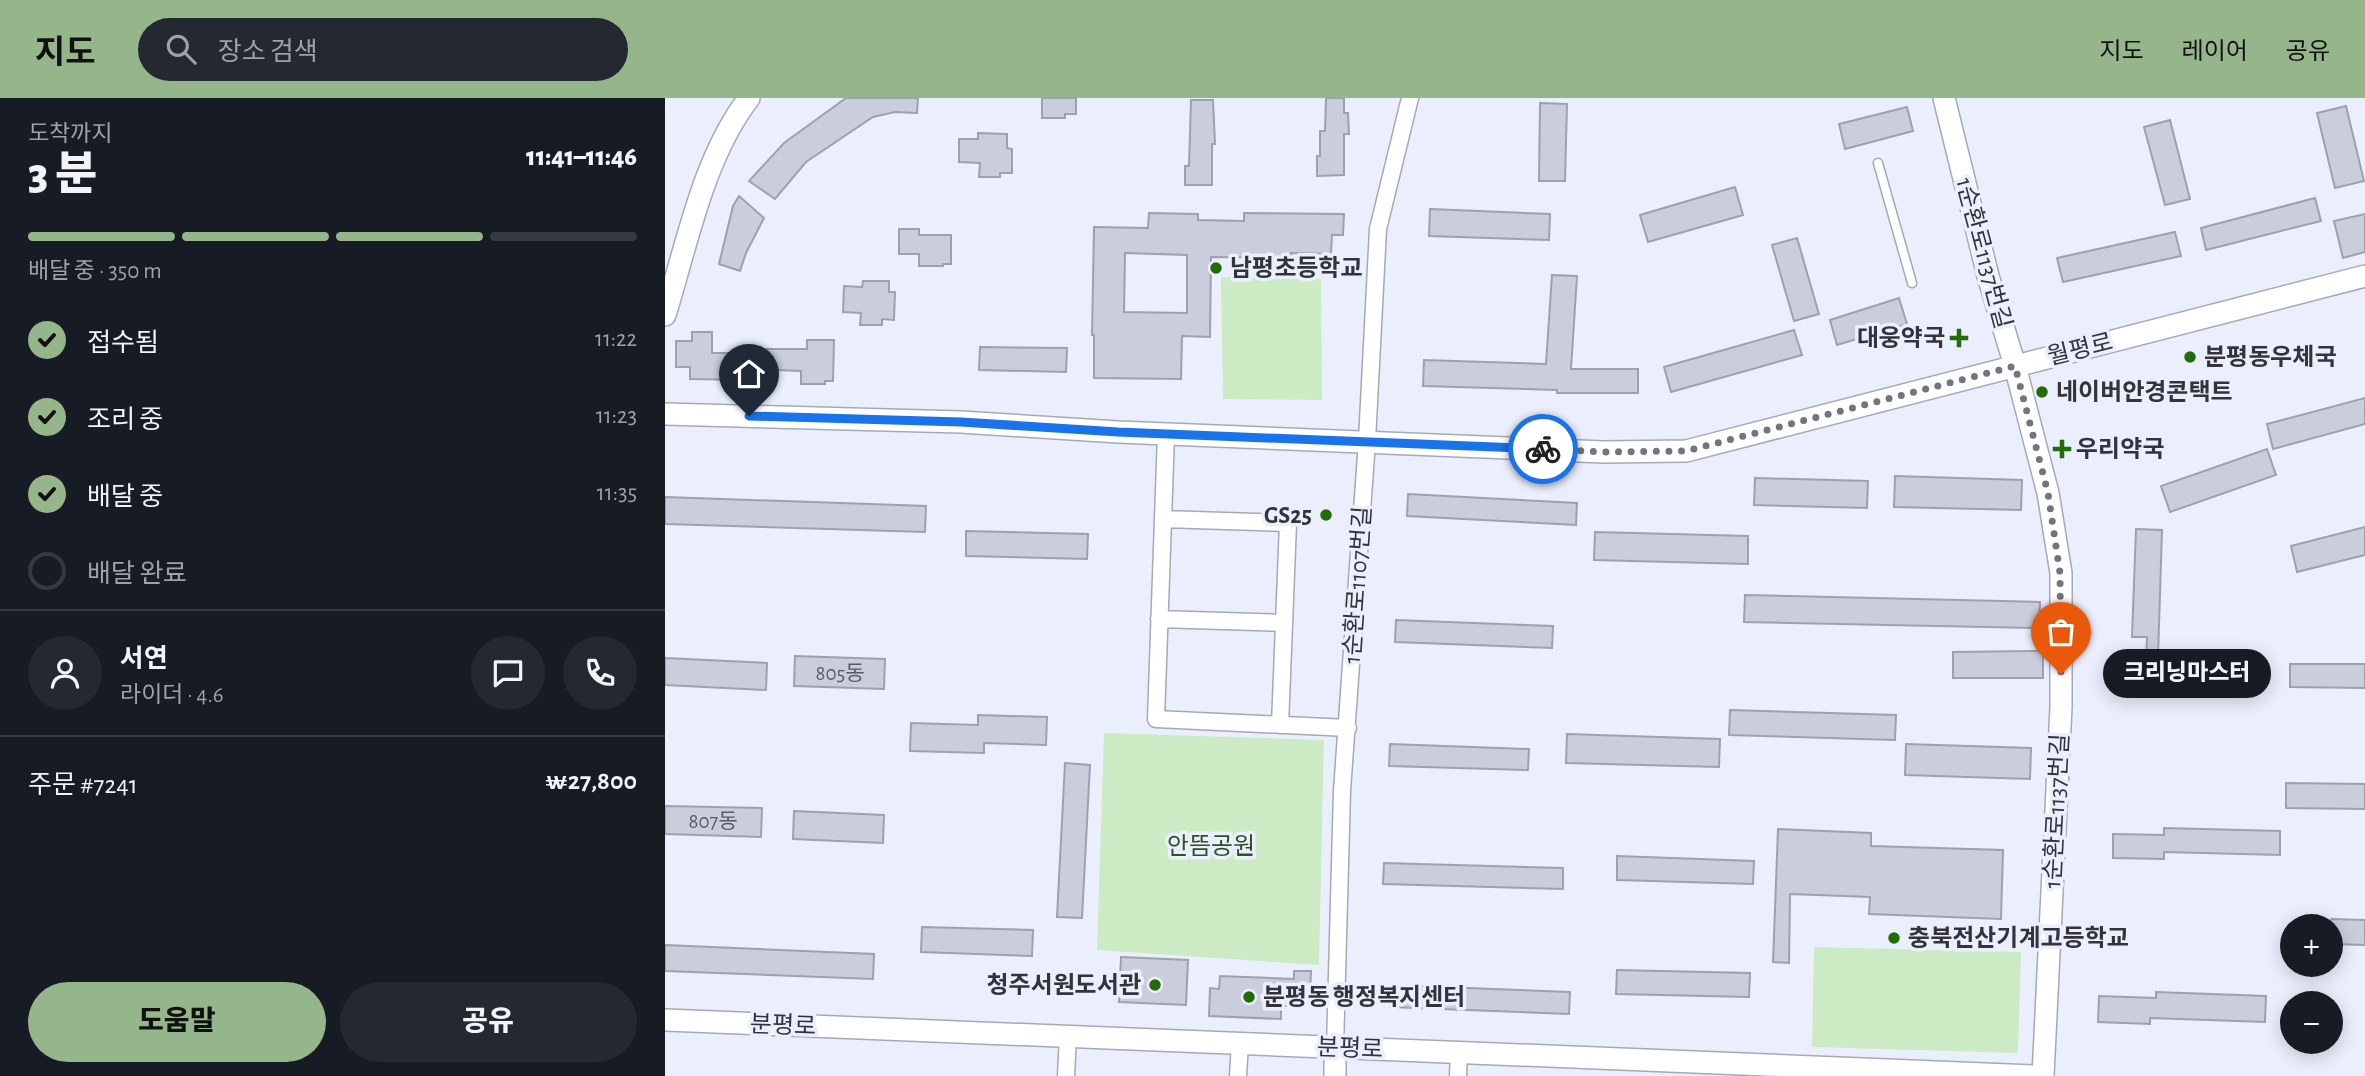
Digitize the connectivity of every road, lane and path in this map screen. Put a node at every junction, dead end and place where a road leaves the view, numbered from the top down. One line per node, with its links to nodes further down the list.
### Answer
1 (749, 98): 7 (street)
2 (1410, 98): 11 (street, 1순환로1107번길)
3 (1944, 98): 8 (street, 1순환로1137번길)
4 (1878, 163): 6 (lane)
5 (2365, 276): 8 (street, 월평로)
6 (1912, 283)
7 (665, 315)
8 (2015, 366): 11 (street, 월평로); 27 (street, 1순환로1137번길)
9 (665, 414): 10 (street, 월평로)
10 (1166, 434): 11 (street, 월평로); 12 (street)
11 (1367, 441): 16 (street, 1순환로1107번길)
12 (1163, 519): 13 (street); 14 (street)
13 (1159, 619): 14 (street); 15 (street)
14 (1284, 622): 15 (street)
15 (1280, 724): 16 (street)
16 (1348, 727): 20 (street, 1순환로1107번길)
17 (665, 1020): 18 (street, 분평로)
18 (1068, 1036): 19 (street, 분평로); 22 (street)
19 (1240, 1043): 20 (street, 분평로); 23 (street)
20 (1335, 1047): 21 (street, 분평로); 24 (street, 1순환로1107번길)
21 (1459, 1052): 25 (street); 26 (street, 분평로)
22 (1066, 1076)
23 (1238, 1076)
24 (1335, 1076)
25 (1458, 1076)
26 (2035, 1076)
27 (2043, 1076)

